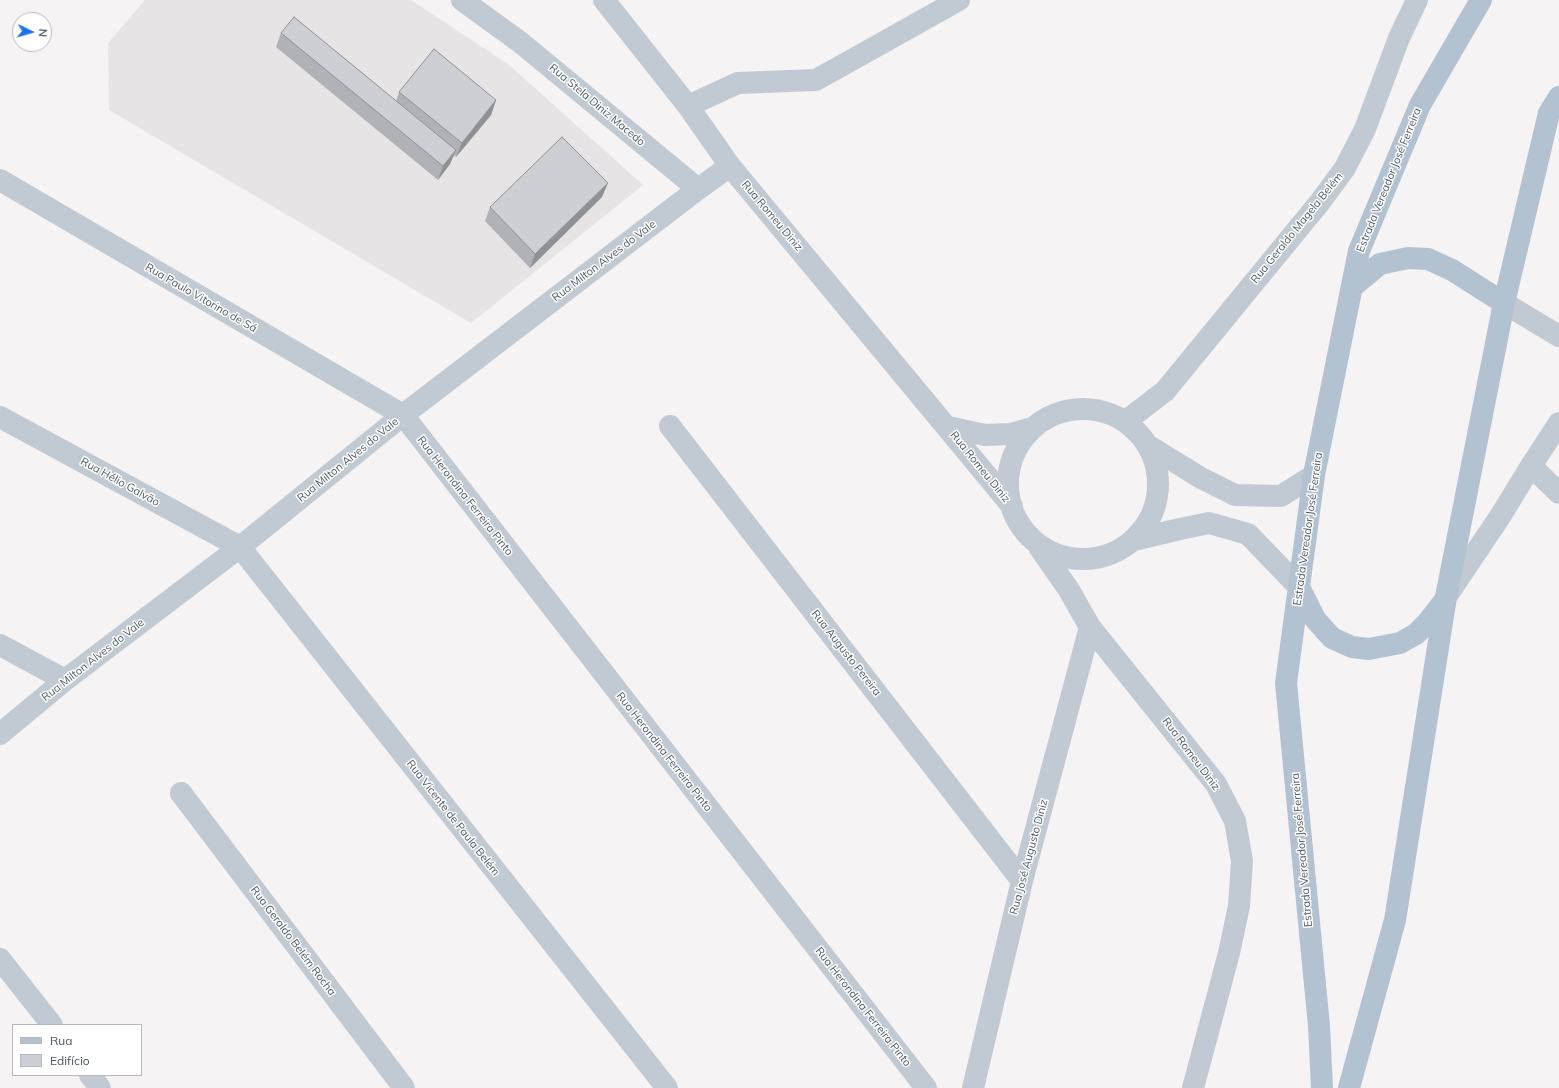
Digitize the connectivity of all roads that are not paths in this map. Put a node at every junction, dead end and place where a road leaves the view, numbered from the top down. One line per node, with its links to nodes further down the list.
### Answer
1 (462, 0): 10 (street, Rua Stela Diniz Macedo)
2 (604, 0): 7 (street, Rua Romeu Diniz)
3 (959, 0): 7 (street)
4 (1417, 0): 16 (street, Rua Geraldo Magela Belém)
5 (1481, 0): 11 (main road, Estrada Vereador José Ferreira)
6 (1559, 97): 12 (main road)
7 (688, 106): 8 (street, Rua Romeu Diniz)
8 (730, 166): 10 (street); 19 (street, Rua Romeu Diniz)
9 (0, 180): 14 (street, Rua Paulo Vitorino de Sá)
10 (698, 189): 14 (street, Rua Milton Alves do Vale)
11 (1352, 287): 12 (main road); 23 (main road, Estrada Vereador José Ferreira)
12 (1504, 303): 13 (street); 32 (main road)
13 (1559, 336)
14 (402, 415): 27 (street, Rua Milton Alves do Vale); 45 (street, Rua Herondina Ferreira Pinto)
15 (0, 417): 27 (street, Rua Hélio Galvão)
16 (1126, 421): 20 (street); 21 (street)
17 (1559, 423): 22 (street)
18 (670, 426): 38 (street, Rua Augusto Pereira)
19 (948, 428): 20 (street, Rua Romeu Diniz); 25 (street, Rua Romeu Diniz)
20 (1032, 428): 25 (street)
21 (1149, 446): 23 (street); 26 (street)
22 (1531, 466): 24 (street); 32 (street)
23 (1314, 475): 30 (main road, Estrada Vereador José Ferreira)
24 (1559, 493)
25 (1012, 506): 28 (street, Rua Romeu Diniz)
26 (1134, 540): 29 (street); 30 (street)
27 (240, 547): 35 (street, Rua Milton Alves do Vale); 44 (street, Rua Vicente de Paula Belém)
28 (1039, 547): 29 (street); 31 (street, Rua Romeu Diniz)
29 (1070, 560): 31 (street)
30 (1299, 588): 32 (main road); 48 (main road, Estrada Vereador José Ferreira)
31 (1069, 590): 33 (street, Rua Romeu Diniz)
32 (1446, 597): 49 (main road)
33 (1090, 627): 38 (street, Rua José Augusto Diniz); 47 (street, Rua Romeu Diniz)
34 (0, 645): 35 (street)
35 (65, 680): 36 (street, Rua Milton Alves do Vale)
36 (0, 734)
37 (182, 793): 43 (street, Rua Geraldo Belém Rocha)
38 (1022, 881): 46 (street, Rua José Augusto Diniz)
39 (0, 959): 40 (street)
40 (51, 1024)
41 (91, 1076): 42 (street)
42 (100, 1088)
43 (404, 1088)
44 (667, 1088)
45 (926, 1088)
46 (973, 1088)
47 (1193, 1088)
48 (1322, 1088)
49 (1349, 1088)

